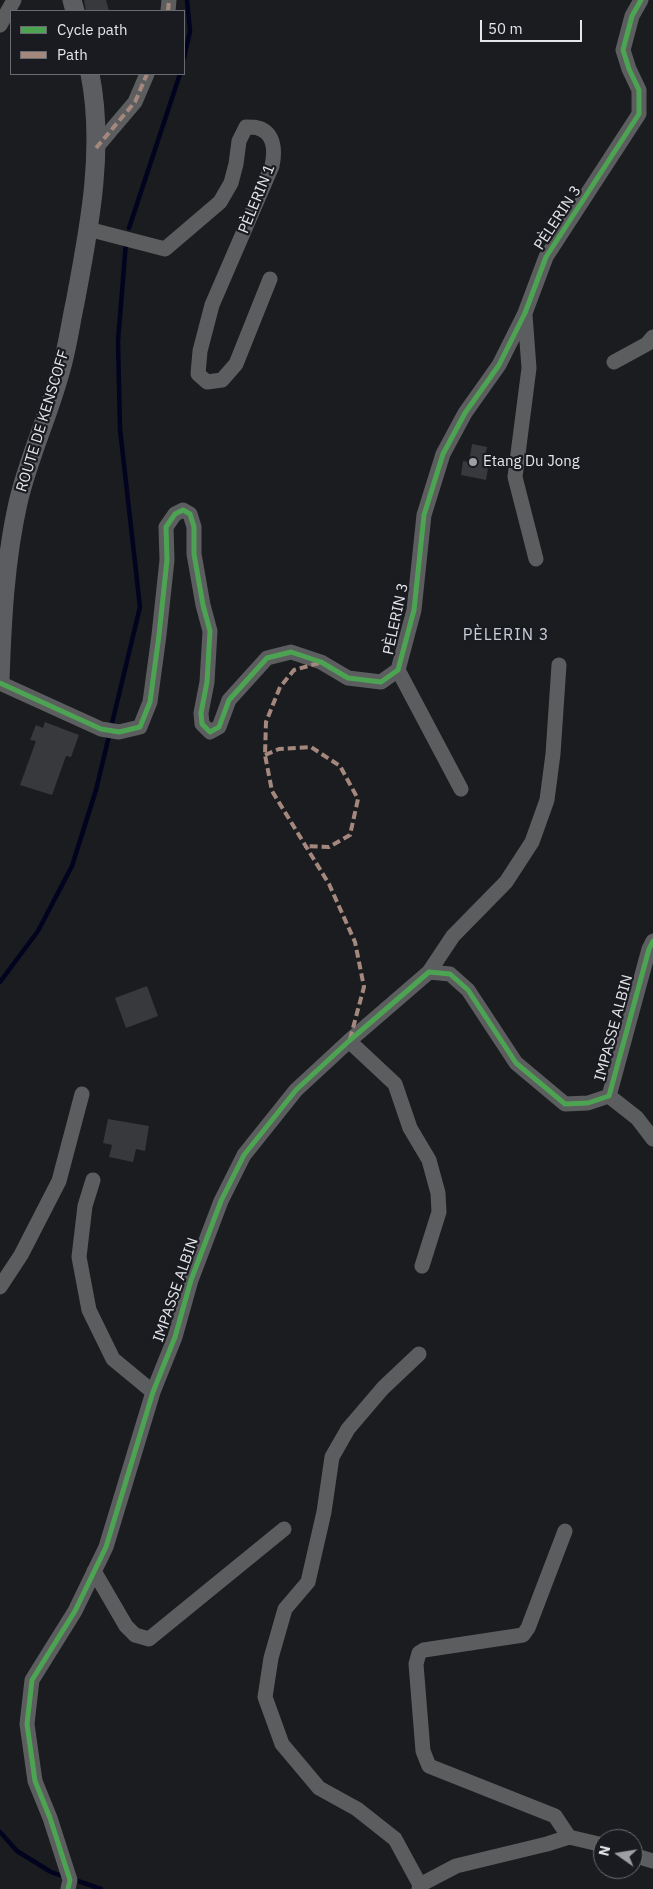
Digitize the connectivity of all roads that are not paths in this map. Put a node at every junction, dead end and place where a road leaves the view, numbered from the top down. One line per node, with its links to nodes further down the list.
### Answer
1 (14, 0): 3 (street)
2 (641, 0): 9 (street, PÈLERIN 3)
3 (0, 25)
4 (90, 75): 6 (main road, ROUTE DE KENSCOFF)
5 (148, 75): 6 (street)
6 (96, 148): 7 (main road, ROUTE DE KENSCOFF)
7 (88, 229): 8 (street, PÈLERIN 1); 15 (main road, ROUTE DE KENSCOFF)
8 (270, 279)
9 (525, 313): 12 (street); 14 (street, PÈLERIN 3)
10 (653, 337): 11 (street)
11 (614, 362)
12 (536, 559)
13 (559, 665): 18 (street)
14 (398, 670): 15 (street, PÈLERIN 3); 16 (street)
15 (0, 682)
16 (460, 789)
17 (653, 941): 21 (street, IMPASSE ALBIN)
18 (430, 972): 19 (street, IMPASSE ALBIN); 21 (street, IMPASSE ALBIN)
19 (349, 1041): 24 (street); 27 (street, IMPASSE ALBIN)
20 (82, 1094): 25 (street)
21 (609, 1096): 22 (street)
22 (653, 1139)
23 (93, 1180): 27 (street)
24 (422, 1266)
25 (0, 1287)
26 (419, 1354): 33 (street)
27 (153, 1392): 30 (street, IMPASSE ALBIN)
28 (284, 1529): 30 (street)
29 (565, 1531): 31 (street)
30 (94, 1571): 34 (street, IMPASSE ALBIN)
31 (569, 1837): 32 (street); 33 (street)
32 (593, 1843)
33 (420, 1887)
34 (68, 1889)

